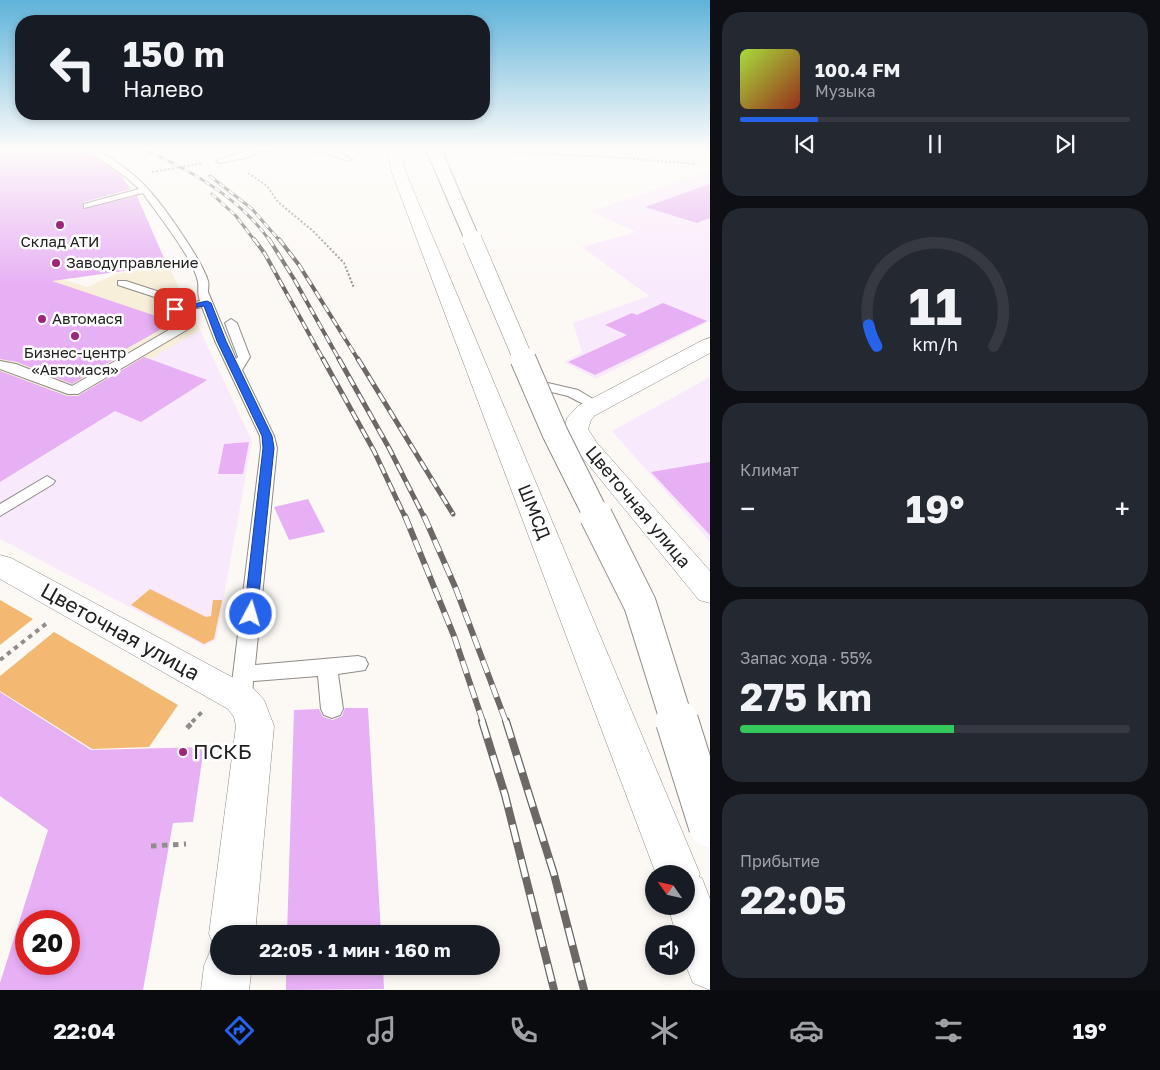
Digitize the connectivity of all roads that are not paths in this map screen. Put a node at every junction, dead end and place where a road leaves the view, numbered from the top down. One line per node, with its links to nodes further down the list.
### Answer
1 (130, 194): 5 (lane)
2 (148, 194): 7 (lane)
3 (407, 194): 24 (main road, ШМСД)
4 (460, 194): 23 (main road, bridge)
5 (87, 206)
6 (122, 283): 8 (lane)
7 (207, 303): 8 (lane); 12 (lane)
8 (175, 309): 11 (lane)
9 (231, 323): 12 (lane)
10 (710, 344): 14 (main road)
11 (0, 365)
12 (235, 370): 21 (lane)
13 (548, 387): 14 (lane)
14 (587, 412): 18 (main road, Цветочная улица)
15 (47, 481): 16 (lane)
16 (0, 511)
17 (0, 565): 21 (main road, Цветочная улица)
18 (710, 592)
19 (358, 664): 20 (lane)
20 (327, 666): 21 (lane); 22 (lane)
21 (242, 686): 26 (main road)
22 (332, 709)
23 (710, 826)
24 (674, 865)
25 (693, 915): 27 (main road)
26 (233, 925)
27 (710, 966)
28 (227, 975): 29 (main road)
29 (225, 990)

